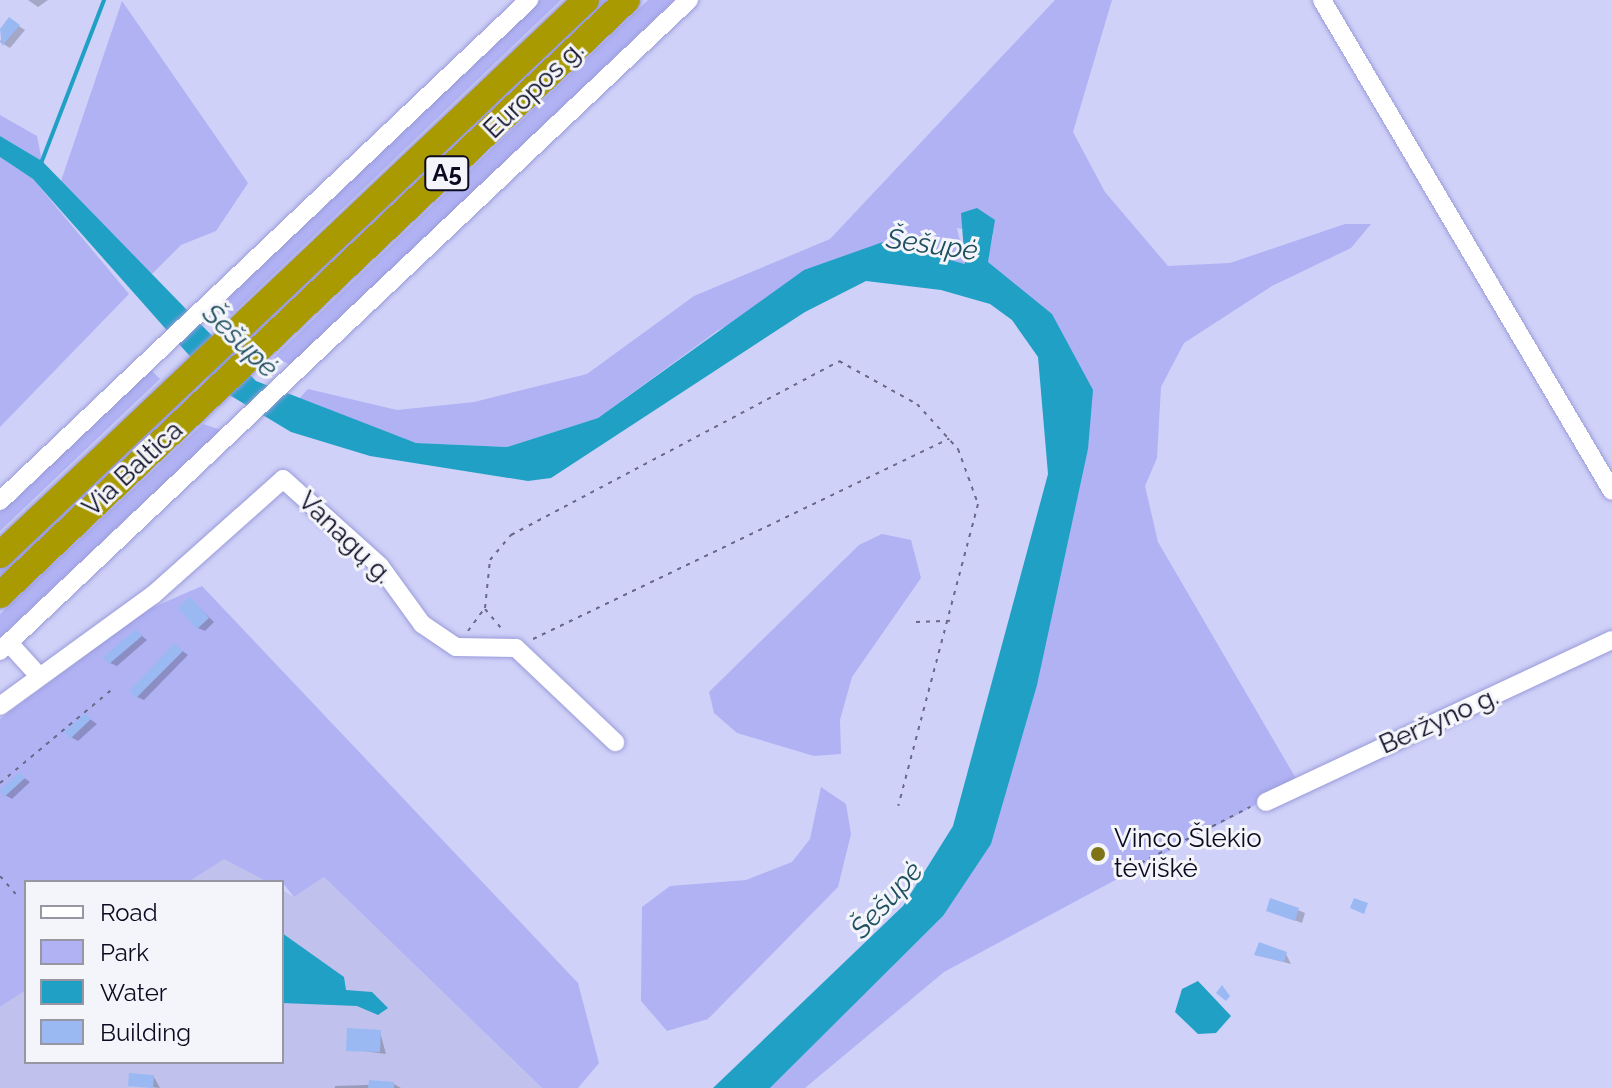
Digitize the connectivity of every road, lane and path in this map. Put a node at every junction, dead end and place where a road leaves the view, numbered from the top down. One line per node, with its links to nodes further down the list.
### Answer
1 (529, 0): 10 (street)
2 (586, 0): 6 (highway, Europos g. / A5)
3 (627, 0): 7 (highway, Europos g. / A5)
4 (689, 0): 17 (street)
5 (1322, 0): 9 (street)
6 (247, 322): 11 (highway, Via Baltica / A5)
7 (266, 344): 12 (highway, Via Baltica / A5)
8 (949, 438): 13 (path); 14 (path); 19 (path)
9 (1612, 491)
10 (0, 501)
11 (0, 555)
12 (0, 595)
13 (485, 608): 18 (path); 19 (path)
14 (952, 620): 15 (path); 26 (path)
15 (916, 622)
16 (1612, 640): 25 (street, Beržyno g.)
17 (4, 647): 20 (street)
18 (456, 647): 19 (street); 20 (street, Vanagų g.)
19 (516, 648): 23 (street)
20 (39, 676): 22 (street, Vanagų g.)
21 (115, 687): 24 (path)
22 (0, 706)
23 (615, 742)
24 (0, 783)
25 (1266, 802): 27 (path)
26 (898, 806)
27 (1123, 872)
28 (0, 876): 29 (path)
29 (20, 899)

